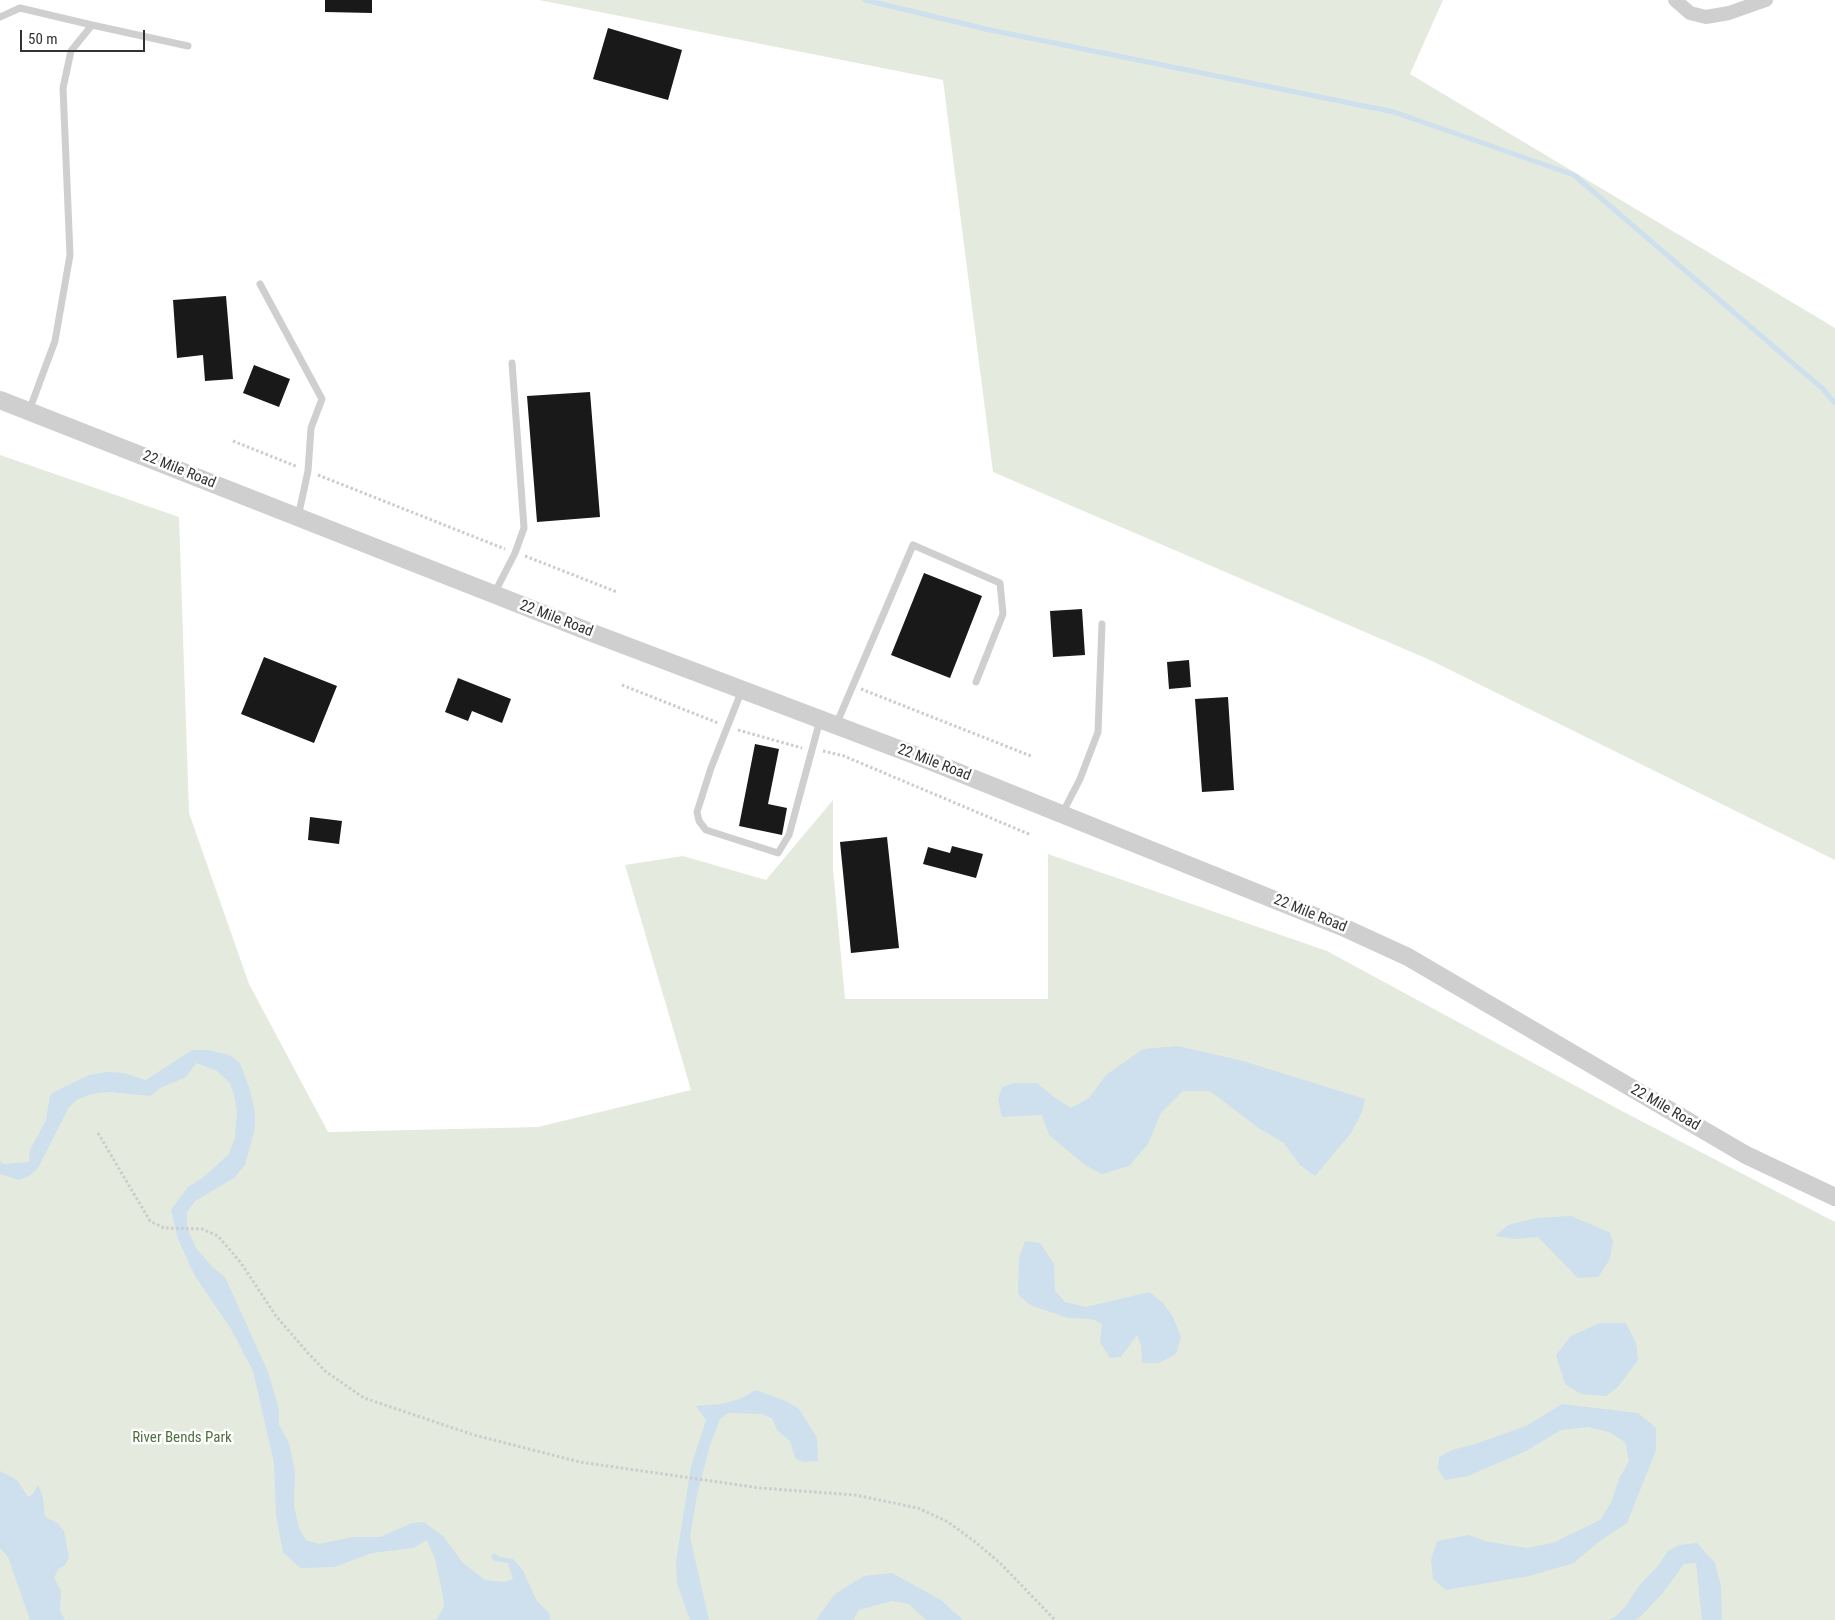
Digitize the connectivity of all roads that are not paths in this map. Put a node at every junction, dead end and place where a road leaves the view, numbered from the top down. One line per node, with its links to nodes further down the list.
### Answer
1 (1675, 0): 2 (street)
2 (1766, 0)
3 (0, 17): 4 (lane)
4 (92, 25): 5 (lane); 9 (lane)
5 (188, 46)
6 (260, 284): 10 (lane)
7 (512, 362): 11 (lane)
8 (0, 400): 9 (street, 22 Mile Road)
9 (29, 411): 10 (street, 22 Mile Road)
10 (298, 517): 11 (street, 22 Mile Road)
11 (494, 595): 14 (street, 22 Mile Road)
12 (1102, 624): 16 (lane)
13 (976, 682): 15 (lane)
14 (742, 690): 15 (street, 22 Mile Road); 15 (lane)
15 (828, 723): 16 (street, 22 Mile Road)
16 (1061, 814): 17 (street, 22 Mile Road)
17 (1835, 1197)

